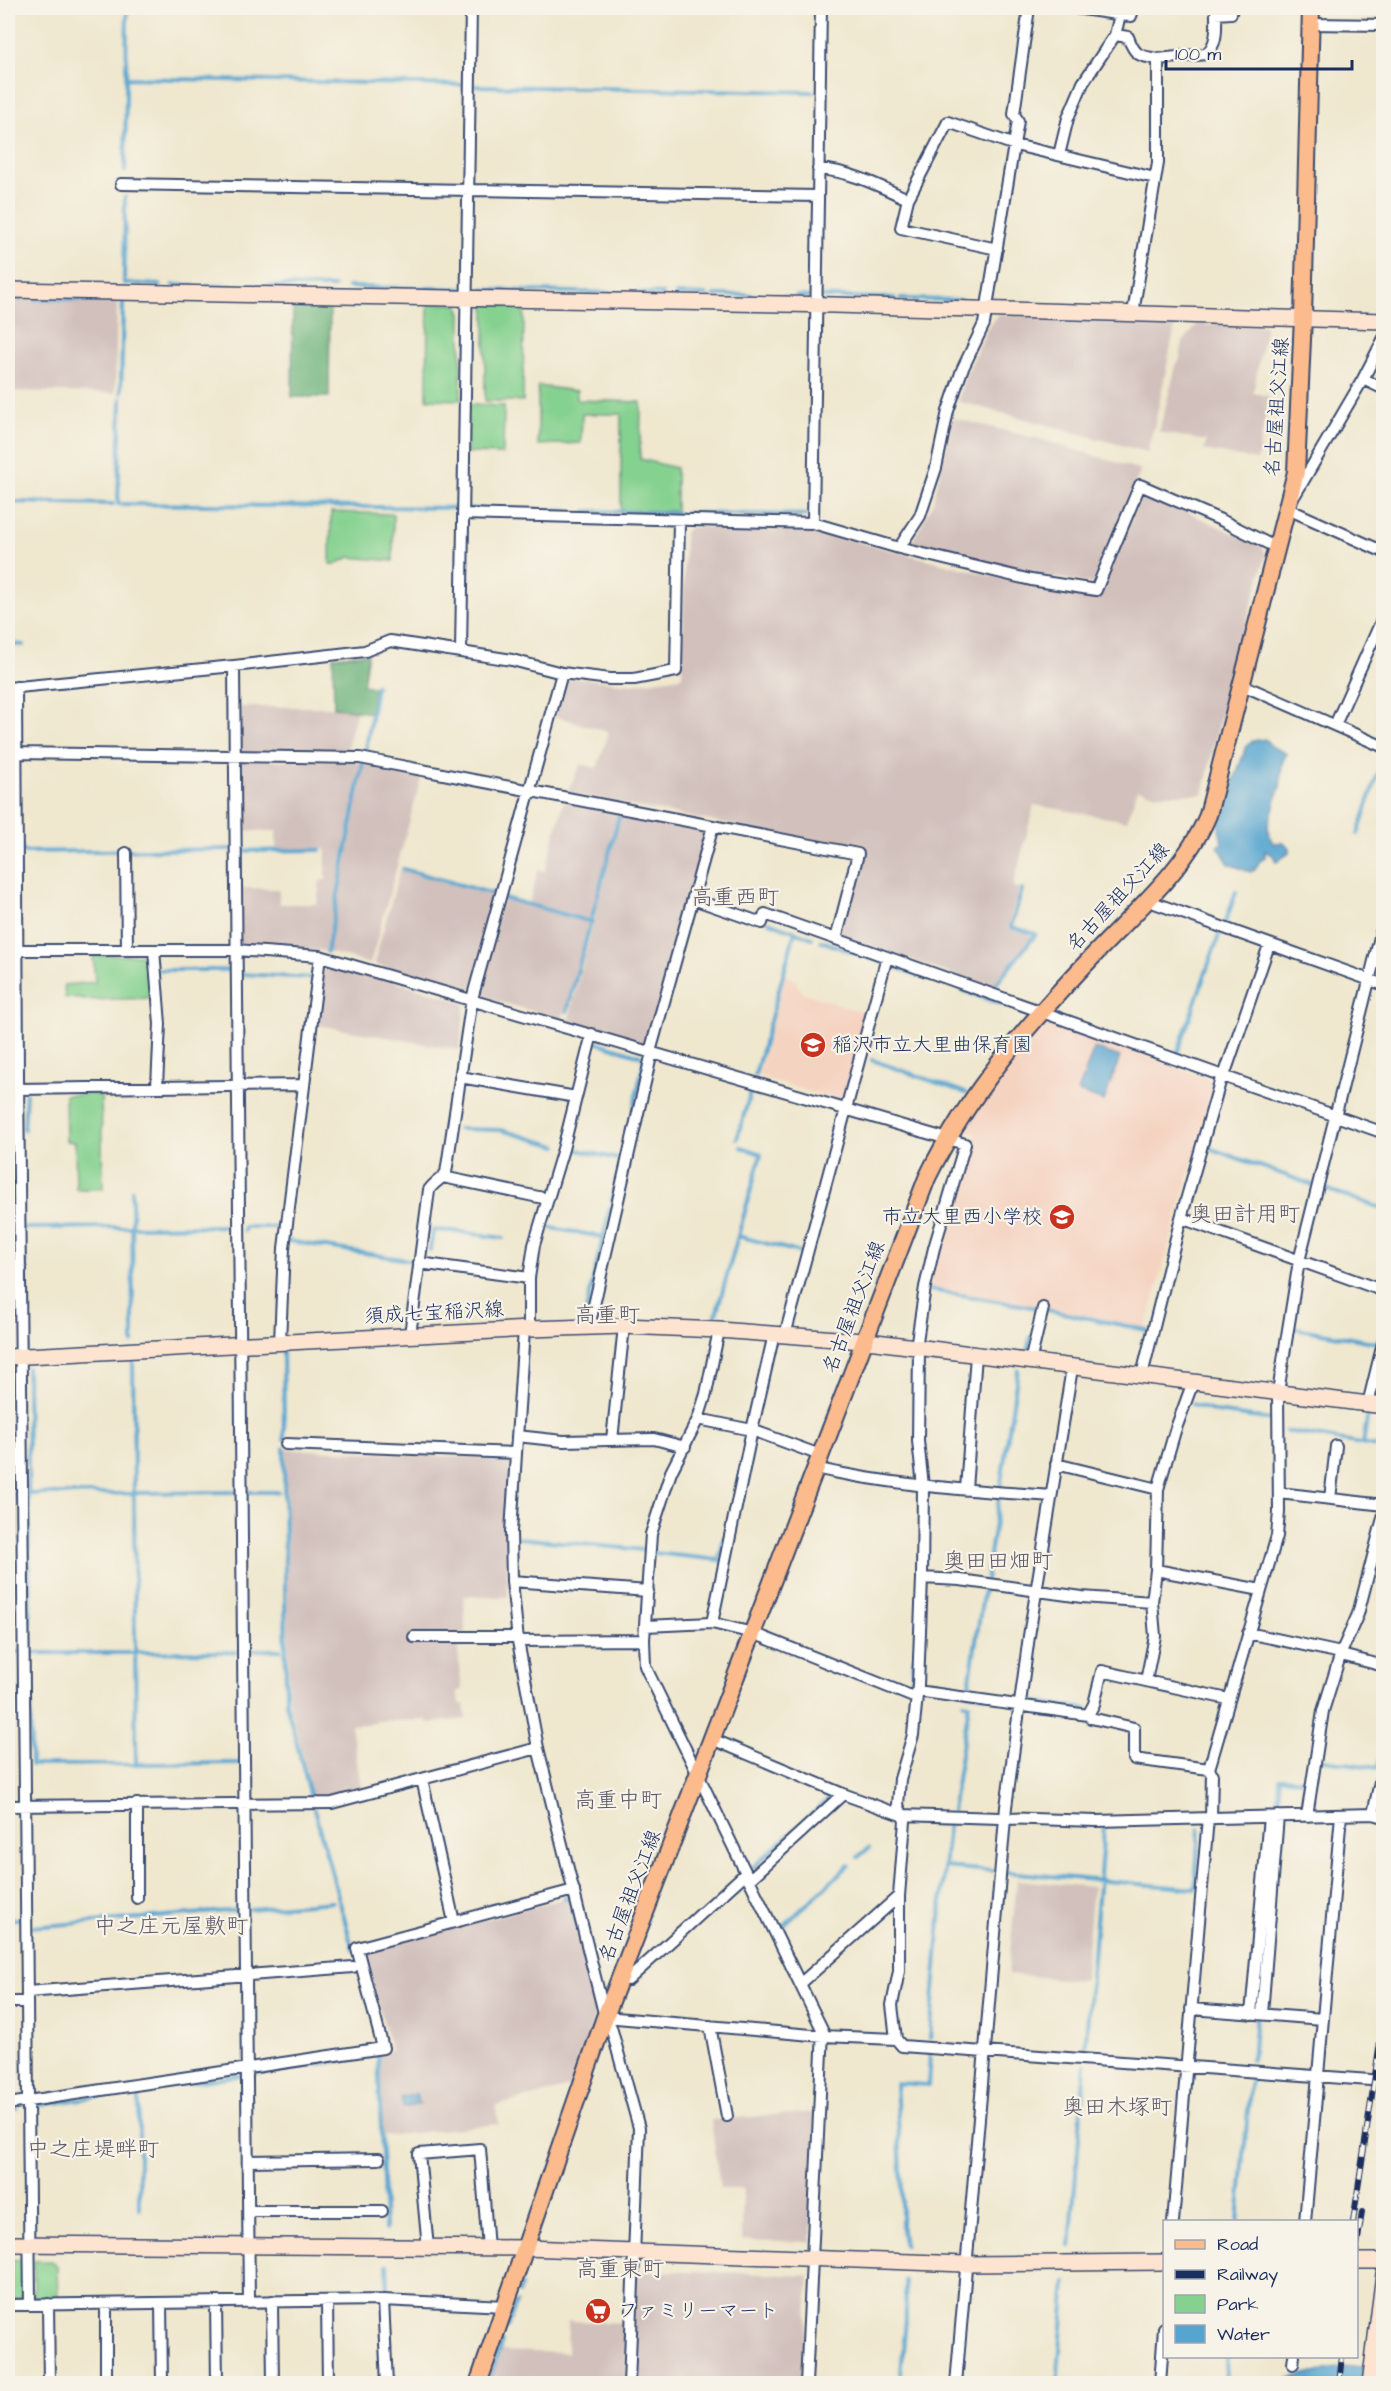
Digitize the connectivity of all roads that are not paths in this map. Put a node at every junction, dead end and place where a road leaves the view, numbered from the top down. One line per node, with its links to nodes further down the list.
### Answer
1 (471, 8): 17 (street)
2 (821, 8): 14 (street)
3 (1029, 8): 12 (street)
4 (1075, 8): 7 (street)
5 (1134, 8): 7 (street)
6 (1232, 8): 11 (street)
7 (1120, 15): 10 (street)
8 (1310, 16): 9 (street); 26 (main road, 名古屋祖父江線)
9 (1383, 25)
10 (1114, 34): 11 (street); 13 (street)
11 (1158, 60): 15 (street)
12 (1015, 145): 13 (street); 19 (street); 20 (street)
13 (1059, 155): 15 (street)
14 (819, 169): 18 (street); 19 (street)
15 (1155, 178): 25 (street)
16 (121, 184): 17 (street)
17 (468, 190): 18 (street); 22 (street)
18 (818, 196): 23 (street)
19 (908, 199): 20 (street)
20 (998, 249): 24 (street)
21 (8, 290): 22 (street)
22 (466, 298): 23 (street); 32 (street)
23 (816, 305): 24 (street); 34 (street)
24 (986, 309): 25 (street); 35 (street)
25 (1133, 313): 26 (street)
26 (1303, 317): 27 (street); 31 (main road, 名古屋祖父江線)
27 (1383, 321)
28 (1383, 338): 29 (street)
29 (1363, 380): 30 (street); 31 (street)
30 (1383, 389)
31 (1288, 507): 36 (main road, 名古屋祖父江線); 37 (street)
32 (463, 514): 33 (street); 39 (street)
33 (680, 521): 34 (street); 41 (street)
34 (813, 523): 35 (street)
35 (899, 548): 36 (street)
36 (1277, 548): 42 (main road, 名古屋祖父江線)
37 (1383, 552)
38 (1383, 615): 44 (street)
39 (461, 652): 40 (street); 41 (street)
40 (234, 666): 43 (street); 47 (street)
41 (562, 673): 48 (street)
42 (1240, 684): 44 (street); 53 (main road, 名古屋祖父江線)
43 (12, 687): 46 (street)
44 (1335, 725): 45 (street)
45 (1383, 747)
46 (12, 750): 47 (street); 51 (street)
47 (235, 757): 48 (street); 60 (street)
48 (531, 790): 49 (street); 65 (street)
49 (713, 826): 52 (street); 55 (street)
50 (126, 853): 58 (street)
51 (12, 854): 57 (street)
52 (693, 899): 55 (street); 68 (street)
53 (1146, 900): 56 (street); 66 (main road, 名古屋祖父江線)
54 (1383, 921): 63 (street)
55 (836, 939): 62 (street)
56 (1269, 945): 63 (street); 69 (street)
57 (17, 950): 58 (street); 70 (street)
58 (127, 950): 59 (street)
59 (154, 950): 60 (street); 74 (street)
60 (236, 950): 61 (street); 72 (street)
61 (320, 956): 65 (street); 73 (street)
62 (887, 957): 66 (street); 77 (street)
63 (1369, 979): 64 (street); 78 (street)
64 (1383, 985)
65 (472, 999): 67 (street); 71 (street)
66 (1041, 1010): 69 (street); 80 (main road, 名古屋祖父江線)
67 (592, 1034): 68 (street); 76 (street)
68 (651, 1052): 77 (street); 92 (street)
69 (1223, 1076): 78 (street); 83 (street)
70 (13, 1077): 75 (street)
71 (460, 1077): 76 (street); 81 (street)
72 (237, 1085): 73 (street); 74 (street); 100 (street)
73 (304, 1085): 99 (street)
74 (157, 1086): 75 (street)
75 (18, 1089): 86 (street)
76 (576, 1096): 82 (street)
77 (846, 1109): 80 (street); 95 (street)
78 (1335, 1116): 79 (street); 84 (street)
79 (1383, 1133)
80 (946, 1138): 98 (main road, 名古屋祖父江線); 101 (street)
81 (443, 1178): 82 (street); 85 (street)
82 (548, 1199): 88 (street)
83 (1181, 1218): 84 (street); 106 (street)
84 (1299, 1261): 89 (street); 108 (street)
85 (419, 1263): 88 (street); 96 (street)
86 (21, 1269): 87 (street); 103 (street)
87 (8, 1270)
88 (529, 1278): 93 (street)
89 (1383, 1291)
90 (1043, 1308): 104 (street)
91 (624, 1326): 92 (street, 須成七宝稲沢線); 94 (street, 須成七宝稲沢線); 113 (street)
92 (589, 1327): 93 (street, 須成七宝稲沢線)
93 (527, 1329): 96 (street, 須成七宝稲沢線); 112 (street)
94 (719, 1330): 95 (street, 須成七宝稲沢線); 110 (street)
95 (779, 1334): 98 (street, 須成七宝稲沢線); 111 (street)
96 (410, 1335): 99 (street, 須成七宝稲沢線)
97 (1383, 1339): 109 (street)
98 (863, 1341): 101 (street, 須成七宝稲沢線); 118 (main road, 名古屋祖父江線)
99 (280, 1342): 100 (street, 須成七宝稲沢線)
100 (241, 1344): 103 (street, 須成七宝稲沢線); 157 (street)
101 (917, 1348): 102 (street, 須成七宝稲沢線); 120 (street)
102 (976, 1355): 104 (street, 須成七宝稲沢線); 121 (street)
103 (15, 1357): 158 (street)
104 (1030, 1362): 105 (street, 須成七宝稲沢線)
105 (1072, 1368): 106 (street, 須成七宝稲沢線); 119 (street)
106 (1142, 1375): 107 (street, 須成七宝稲沢線)
107 (1193, 1382): 108 (street, 須成七宝稲沢線); 122 (street)
108 (1278, 1392): 109 (street, 須成七宝稲沢線); 123 (street)
109 (1376, 1405)
110 (698, 1419): 111 (street); 116 (street)
111 (752, 1430): 118 (street); 135 (street)
112 (517, 1436): 113 (street); 117 (street)
113 (612, 1440): 116 (street)
114 (286, 1443): 117 (street)
115 (1336, 1446): 125 (street)
116 (685, 1447): 132 (street)
117 (516, 1453): 130 (street)
118 (817, 1462): 120 (street); 137 (main road, 名古屋祖父江線)
119 (1056, 1464): 122 (street); 124 (street)
120 (923, 1486): 121 (street); 129 (street)
121 (966, 1489): 124 (street)
122 (1158, 1489): 128 (street)
123 (1279, 1493): 125 (street); 131 (street)
124 (1051, 1496): 133 (street)
125 (1330, 1499): 126 (street)
126 (1383, 1505)
127 (1383, 1514): 142 (street)
128 (1156, 1570): 131 (street); 134 (street)
129 (922, 1578): 133 (street); 145 (street)
130 (512, 1581): 132 (street); 140 (street)
131 (1261, 1590): 138 (street)
132 (648, 1591): 136 (street)
133 (1036, 1593): 134 (street); 147 (street)
134 (1152, 1602): 144 (street)
135 (712, 1623): 136 (street); 137 (street)
136 (645, 1626): 141 (street)
137 (753, 1633): 145 (street); 149 (main road, 名古屋祖父江線)
138 (1248, 1633): 142 (street); 146 (street)
139 (414, 1637): 140 (street)
140 (518, 1639): 141 (street); 150 (street)
141 (644, 1640): 153 (street)
142 (1341, 1654): 143 (street); 162 (street)
143 (1383, 1666)
144 (1146, 1681): 146 (street); 148 (street)
145 (917, 1694): 147 (street); 160 (street)
146 (1228, 1699): 152 (street)
147 (1019, 1706): 148 (street); 166 (street)
148 (1088, 1715): 152 (street)
149 (712, 1740): 153 (main road, 名古屋祖父江線); 155 (street)
150 (538, 1748): 154 (street); 168 (street)
151 (1383, 1763): 163 (street)
152 (1209, 1769): 165 (street)
153 (698, 1777): 167 (street); 174 (main road, 名古屋祖父江線)
154 (422, 1779): 157 (street); 171 (street)
155 (843, 1794): 160 (street); 167 (street)
156 (137, 1804): 157 (street); 158 (street); 170 (street)
157 (245, 1804): 173 (street)
158 (25, 1805): 159 (street); 176 (street)
159 (8, 1806)
160 (901, 1815): 166 (street); 169 (street)
161 (1341, 1815): 162 (street); 163 (street); 181 (street)
162 (1307, 1816): 164 (street)
163 (1378, 1816)
164 (1274, 1817): 165 (street); 179 (street)
165 (1209, 1818): 166 (street); 178 (street)
166 (1005, 1819): 185 (street)
167 (748, 1877): 174 (street); 175 (street)
168 (574, 1890): 171 (street); 180 (street)
169 (899, 1896): 175 (street); 184 (street)
170 (138, 1898)
171 (454, 1922): 187 (street)
172 (353, 1967): 173 (street)
173 (246, 1976): 176 (street); 187 (street)
174 (620, 1978): 180 (main road, 名古屋祖父江線)
175 (800, 1984): 183 (street)
176 (27, 1997): 177 (street); 190 (street)
177 (8, 2002)
178 (1191, 2009): 179 (street); 186 (street)
179 (1257, 2014): 181 (street)
180 (605, 2017): 182 (street); 204 (main road, 名古屋祖父江線); 205 (street)
181 (1323, 2019): 188 (street)
182 (710, 2026): 183 (street); 192 (street)
183 (823, 2036): 184 (street); 206 (street)
184 (896, 2038): 185 (street)
185 (984, 2052): 186 (street); 210 (street)
186 (1186, 2065): 188 (street); 197 (street)
187 (246, 2068): 190 (street); 194 (street)
188 (1318, 2076): 189 (street); 198 (street)
189 (1383, 2081)
190 (28, 2101): 191 (street); 200 (street)
191 (8, 2104)
192 (727, 2116)
193 (379, 2159): 194 (street)
194 (248, 2161): 195 (street)
195 (248, 2211): 196 (street); 201 (street)
196 (382, 2211)
197 (1173, 2220)
198 (1305, 2220)
199 (8, 2244): 200 (street)
200 (29, 2244): 201 (street); 221 (street)
201 (248, 2246): 202 (street); 216 (street)
202 (428, 2248): 203 (street); 203 (street)
203 (488, 2248): 204 (street)
204 (526, 2248): 205 (street); 222 (main road, 名古屋祖父江線)
205 (634, 2253): 206 (street); 232 (street)
206 (812, 2259): 210 (street); 233 (street)
207 (1383, 2260): 208 (street)
208 (1358, 2261)
209 (1163, 2262): 210 (street)
210 (965, 2264): 234 (street)
211 (1383, 2274): 236 (street)
212 (383, 2300): 214 (street); 222 (street); 230 (street)
213 (272, 2301): 214 (street); 216 (street); 228 (street)
214 (327, 2301): 229 (street)
215 (216, 2302): 216 (street); 217 (street); 227 (street)
216 (249, 2302)
217 (161, 2303): 219 (street); 226 (street)
218 (48, 2304): 219 (street); 221 (street); 224 (street)
219 (106, 2304): 225 (street)
220 (8, 2305): 221 (street)
221 (30, 2305)
222 (505, 2306): 231 (main road, 名古屋祖父江線)
223 (1163, 2342): 235 (street)
224 (49, 2384)
225 (106, 2384)
226 (162, 2384)
227 (217, 2384)
228 (273, 2384)
229 (328, 2384)
230 (387, 2384)
231 (478, 2384)
232 (629, 2384)
233 (806, 2384)
234 (956, 2384)
235 (1160, 2384)
236 (1370, 2384)

